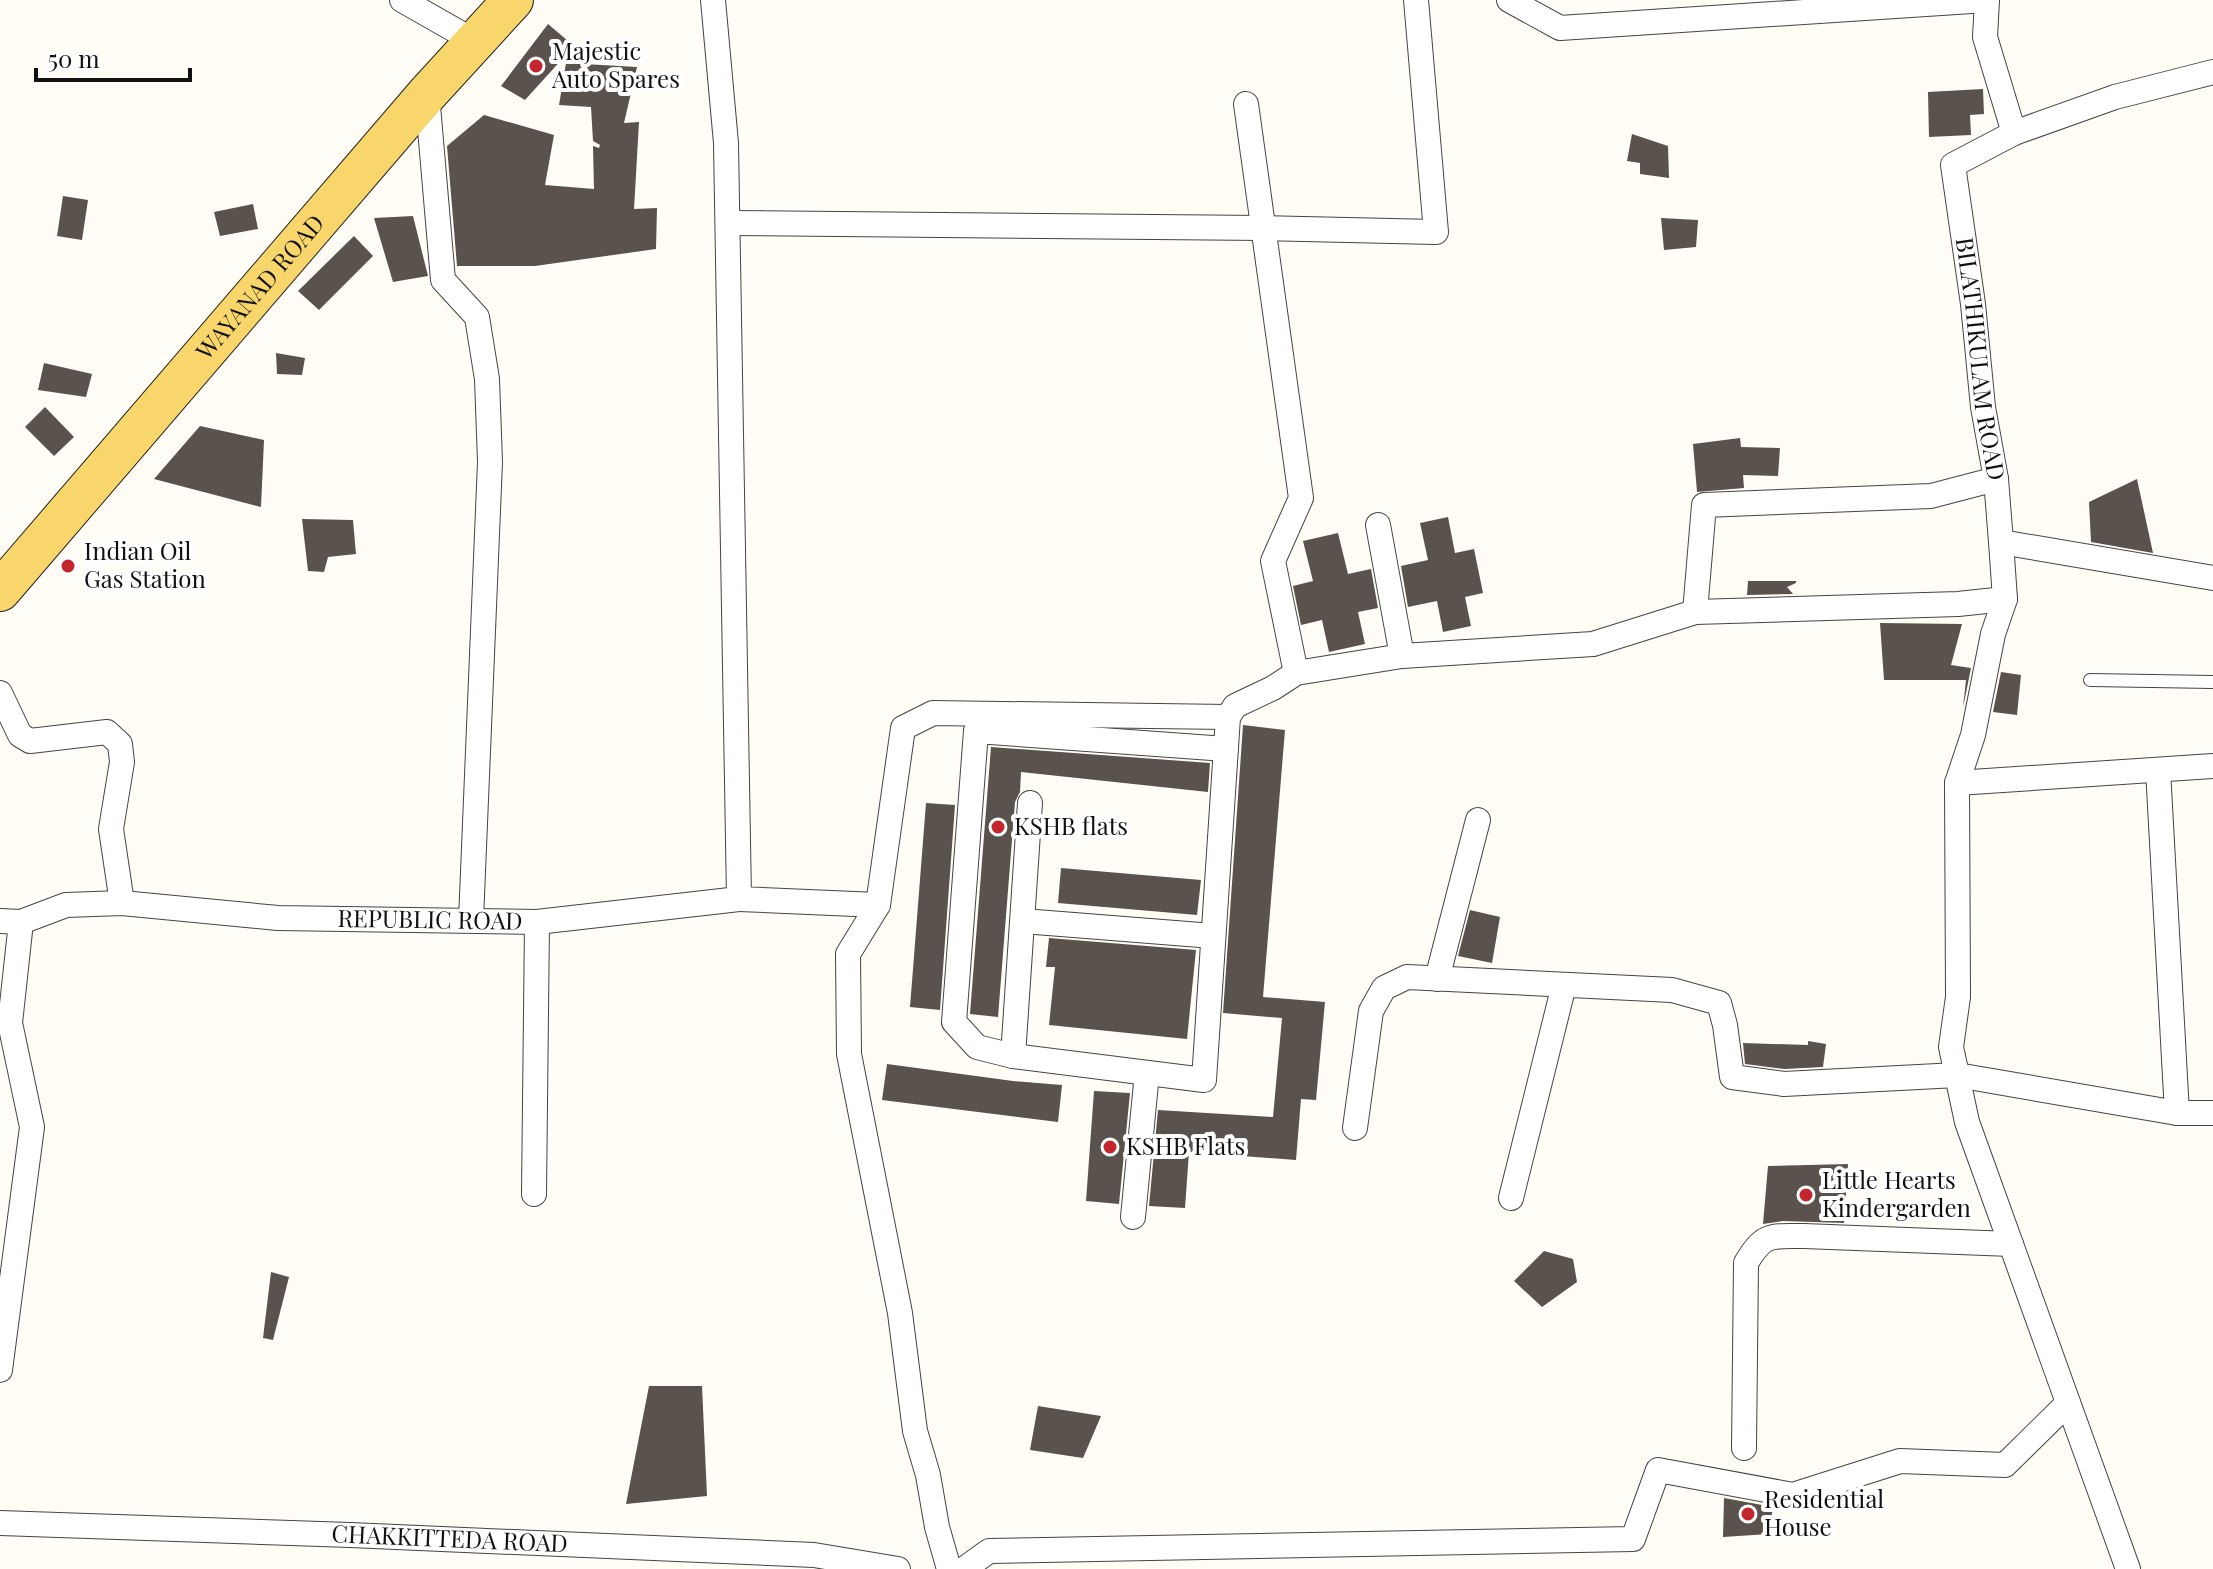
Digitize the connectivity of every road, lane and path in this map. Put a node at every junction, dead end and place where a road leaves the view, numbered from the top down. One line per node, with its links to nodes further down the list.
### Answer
1 (403, 0): 7 (street)
2 (513, 0): 7 (main road, WAYANAD ROAD)
3 (713, 0): 12 (street)
4 (1416, 0): 13 (street)
5 (1509, 0): 6 (street)
6 (1987, 0): 11 (street)
7 (474, 41): 9 (main road, WAYANAD ROAD)
8 (2213, 72): 11 (street)
9 (427, 94): 18 (main road, WAYANAD ROAD); 36 (street)
10 (1246, 104): 13 (street)
11 (2014, 133): 14 (street, BILATHIKULAM ROAD)
12 (728, 223): 13 (street); 33 (street)
13 (1263, 228): 22 (street)
14 (1996, 479): 16 (street, BILATHIKULAM ROAD); 20 (street)
15 (1378, 525): 21 (street)
16 (2001, 542): 17 (street); 19 (street, BILATHIKULAM ROAD)
17 (2213, 578)
18 (4, 583)
19 (2005, 599): 20 (street); 30 (street)
20 (1695, 612): 21 (street)
21 (1402, 656): 22 (street)
22 (1296, 673): 26 (street)
23 (2090, 680): 24 (lane)
24 (2213, 682)
25 (0, 693): 34 (street)
26 (1228, 717): 27 (street); 35 (street)
27 (1226, 749): 40 (street); 44 (street)
28 (2213, 766): 29 (street)
29 (2158, 770): 30 (street); 47 (street)
30 (1957, 783): 46 (street)
31 (1030, 803): 38 (street)
32 (1478, 820): 41 (street)
33 (739, 899): 35 (street, REPUBLIC ROAD); 39 (street, REPUBLIC ROAD)
34 (122, 903): 36 (street, REPUBLIC ROAD); 37 (street, REPUBLIC ROAD)
35 (878, 905): 59 (street)
36 (471, 920): 39 (street, REPUBLIC ROAD)
37 (10, 921): 43 (street)
38 (1023, 921): 40 (street); 44 (street)
39 (537, 922): 50 (street)
40 (1213, 936): 45 (street)
41 (1437, 979): 42 (street); 49 (street)
42 (1564, 985): 46 (street); 51 (street)
43 (5, 1023): 54 (street)
44 (1013, 1056): 45 (street)
45 (1147, 1073): 52 (street)
46 (1957, 1075): 47 (street); 53 (street)
47 (2177, 1113): 48 (street)
48 (2213, 1113)
49 (1355, 1128)
50 (534, 1194)
51 (1511, 1198)
52 (1133, 1217)
53 (2011, 1244): 55 (street); 56 (street)
54 (0, 1370)
55 (2068, 1403): 60 (street); 61 (street)
56 (1744, 1448)
57 (0, 1523): 58 (street, CHAKKITTEDA ROAD)
58 (898, 1569)
59 (949, 1569)
60 (964, 1569)
61 (2128, 1569)

